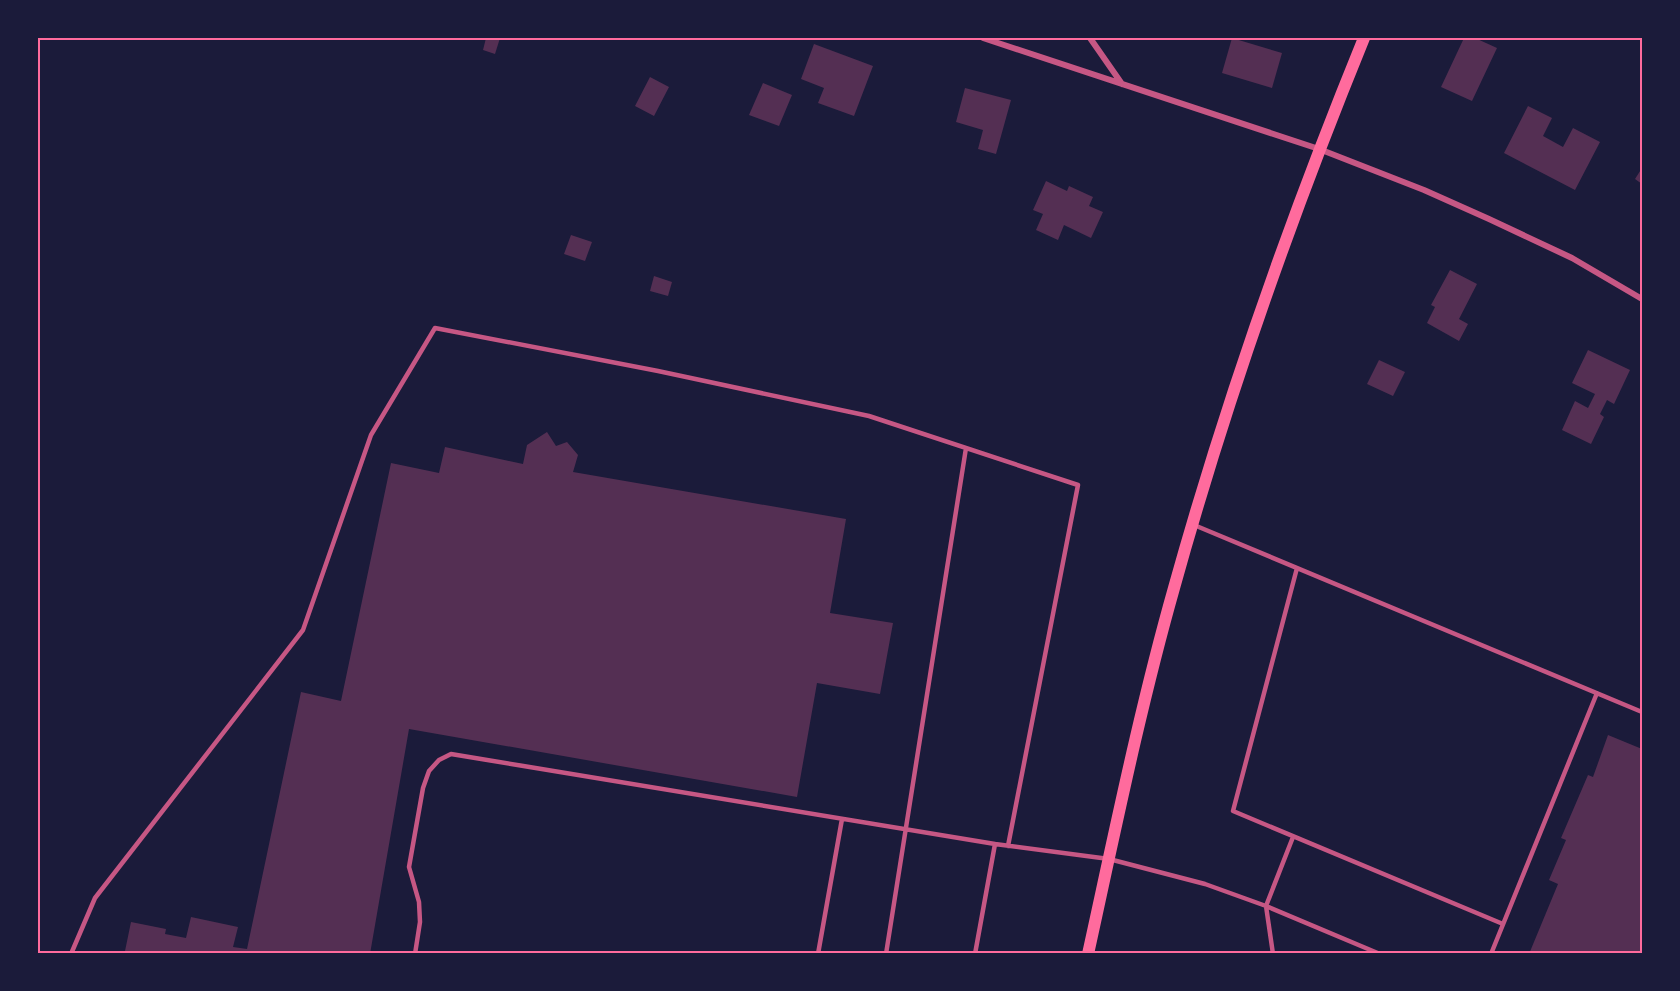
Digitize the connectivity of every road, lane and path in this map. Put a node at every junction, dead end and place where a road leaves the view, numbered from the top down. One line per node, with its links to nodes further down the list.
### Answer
1 (983, 38): 4 (street)
2 (1090, 38): 4 (street)
3 (1364, 38): 5 (main road)
4 (1122, 85): 5 (street)
5 (1319, 149): 6 (street); 8 (main road)
6 (1642, 299)
7 (966, 448): 13 (lane); 16 (lane); 20 (lane)
8 (1193, 525): 9 (lane); 17 (main road)
9 (1297, 568): 10 (lane); 14 (lane)
10 (1597, 693): 11 (lane); 19 (lane)
11 (1642, 712)
12 (842, 819): 13 (lane); 21 (lane); 22 (lane)
13 (906, 829): 15 (lane); 23 (lane)
14 (1293, 837): 18 (lane); 19 (lane)
15 (995, 844): 16 (lane); 24 (lane)
16 (1008, 846): 17 (lane)
17 (1109, 859): 18 (lane); 25 (main road)
18 (1266, 906): 26 (lane); 27 (lane)
19 (1503, 924): 28 (lane)
20 (71, 954)
21 (415, 954)
22 (818, 954)
23 (886, 954)
24 (975, 954)
25 (1088, 954)
26 (1273, 954)
27 (1380, 954)
28 (1491, 954)

